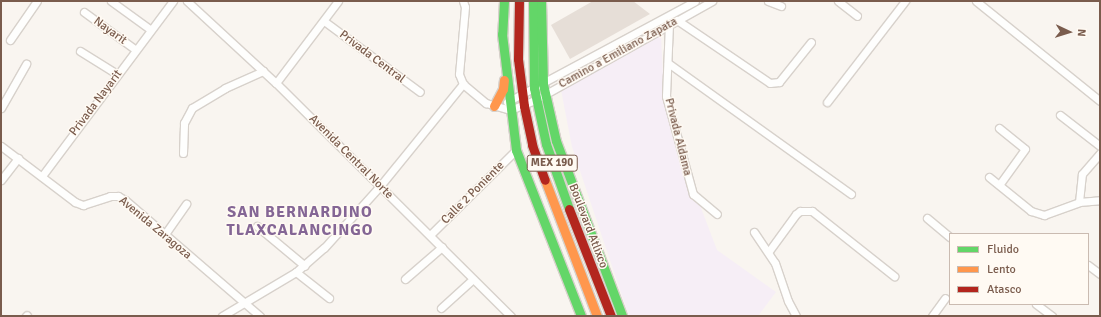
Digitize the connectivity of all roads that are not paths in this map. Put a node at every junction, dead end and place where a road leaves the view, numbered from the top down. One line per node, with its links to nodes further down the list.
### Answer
1 (37, 1): 25 (street)
2 (111, 1): 24 (street)
3 (173, 1): 24 (street, Privada Nayarit)
4 (338, 1): 22 (street)
5 (463, 1): 35 (street)
6 (504, 1): 31 (street)
7 (519, 1): 39 (street, MEX 190)
8 (533, 1): 37 (street, Boulevard Atlixco / MEX 190)
9 (541, 1): 36 (street)
10 (695, 1): 17 (street, Camino a Emiliano Zapata)
11 (712, 1): 21 (street, Camino a Emiliano Zapata)
12 (768, 1): 18 (street)
13 (838, 1): 20 (street)
14 (905, 1): 44 (street)
15 (976, 1): 43 (street)
16 (189, 2): 32 (street, Avenida Central Norte)
17 (682, 4): 21 (street); 36 (street, Camino a Emiliano Zapata)
18 (781, 6)
19 (84, 12): 27 (street, Nayarit)
20 (857, 16)
21 (680, 18): 23 (street, Camino a Emiliano Zapata); 26 (street)
22 (324, 21): 34 (street); 38 (street, Privada Central)
23 (669, 24): 29 (street, Privada Aldama); 40 (street, Camino a Emiliano Zapata)
24 (151, 30): 27 (street, Privada Nayarit)
25 (10, 40)
26 (811, 42)
27 (136, 50): 33 (street, Privada Nayarit)
28 (80, 51): 33 (street)
29 (668, 63): 62 (street); 66 (street, Privada Aldama)
30 (26, 64): 47 (street)
31 (506, 67): 41 (street); 45 (street)
32 (262, 71): 34 (street, Avenida Central Norte); 55 (street)
33 (117, 74): 57 (street, Privada Nayarit)
34 (276, 83): 61 (street, Avenida Central Norte)
35 (463, 84): 45 (street); 61 (street)
36 (544, 84): 37 (street, Camino a Emiliano Zapata); 40 (street)
37 (534, 88): 39 (street, Camino a Emiliano Zapata); 42 (street, Boulevard Atlixco / MEX 190)
38 (420, 92)
39 (522, 94): 41 (street, Camino a Emiliano Zapata); 46 (street, MEX 190)
40 (545, 94): 42 (street, Camino a Emiliano Zapata); 93 (street)
41 (509, 100): 45 (street, Camino a Emiliano Zapata); 48 (street)
42 (535, 100): 46 (street, Camino a Emiliano Zapata); 92 (street, Boulevard Atlixco / MEX 190)
43 (1100, 100)
44 (827, 102)
45 (497, 106): 48 (street)
46 (524, 106): 48 (street, Camino a Emiliano Zapata); 91 (street, MEX 190)
47 (1, 108)
48 (510, 110): 53 (street)
49 (1060, 116): 52 (street)
50 (999, 128): 60 (street)
51 (1, 146): 56 (street, Avenida Zaragoza)
52 (1100, 146)
53 (516, 150): 72 (street, Calle 2 Poniente); 90 (street)
54 (1100, 152): 64 (street)
55 (183, 153)
56 (18, 158): 57 (street, Avenida Zaragoza); 59 (street)
57 (42, 176): 70 (street, Avenida Zaragoza)
58 (989, 177): 60 (street)
59 (1, 180)
60 (999, 185): 64 (street)
61 (380, 186): 72 (street, Avenida Central Norte); 75 (street)
62 (851, 194)
63 (1100, 200): 64 (street)
64 (1079, 202)
65 (186, 204): 70 (street)
66 (717, 214)
67 (927, 218): 71 (street)
68 (258, 226): 75 (street)
69 (754, 232): 74 (street)
70 (165, 234): 84 (street, Avenida Zaragoza)
71 (949, 235)
72 (430, 236): 73 (street, Avenida Central Norte)
73 (442, 247): 80 (street); 81 (street, Avenida Central Norte)
74 (769, 252): 79 (street); 94 (street)
75 (305, 266): 77 (street)
76 (1089, 266): 78 (street)
77 (296, 272): 82 (street); 84 (street)
78 (1100, 274)
79 (894, 276)
80 (405, 279)
81 (473, 279): 86 (street); 89 (street, Avenida Central Norte)
82 (329, 298)
83 (944, 298): 95 (street)
84 (243, 303): 87 (street); 88 (street, Avenida Zaragoza)
85 (1037, 305): 96 (street)
86 (441, 308)
87 (222, 316)
88 (260, 316)
89 (511, 316)
90 (581, 316)
91 (597, 316)
92 (611, 316)
93 (622, 316)
94 (796, 316)
95 (932, 316)
96 (1052, 316)

